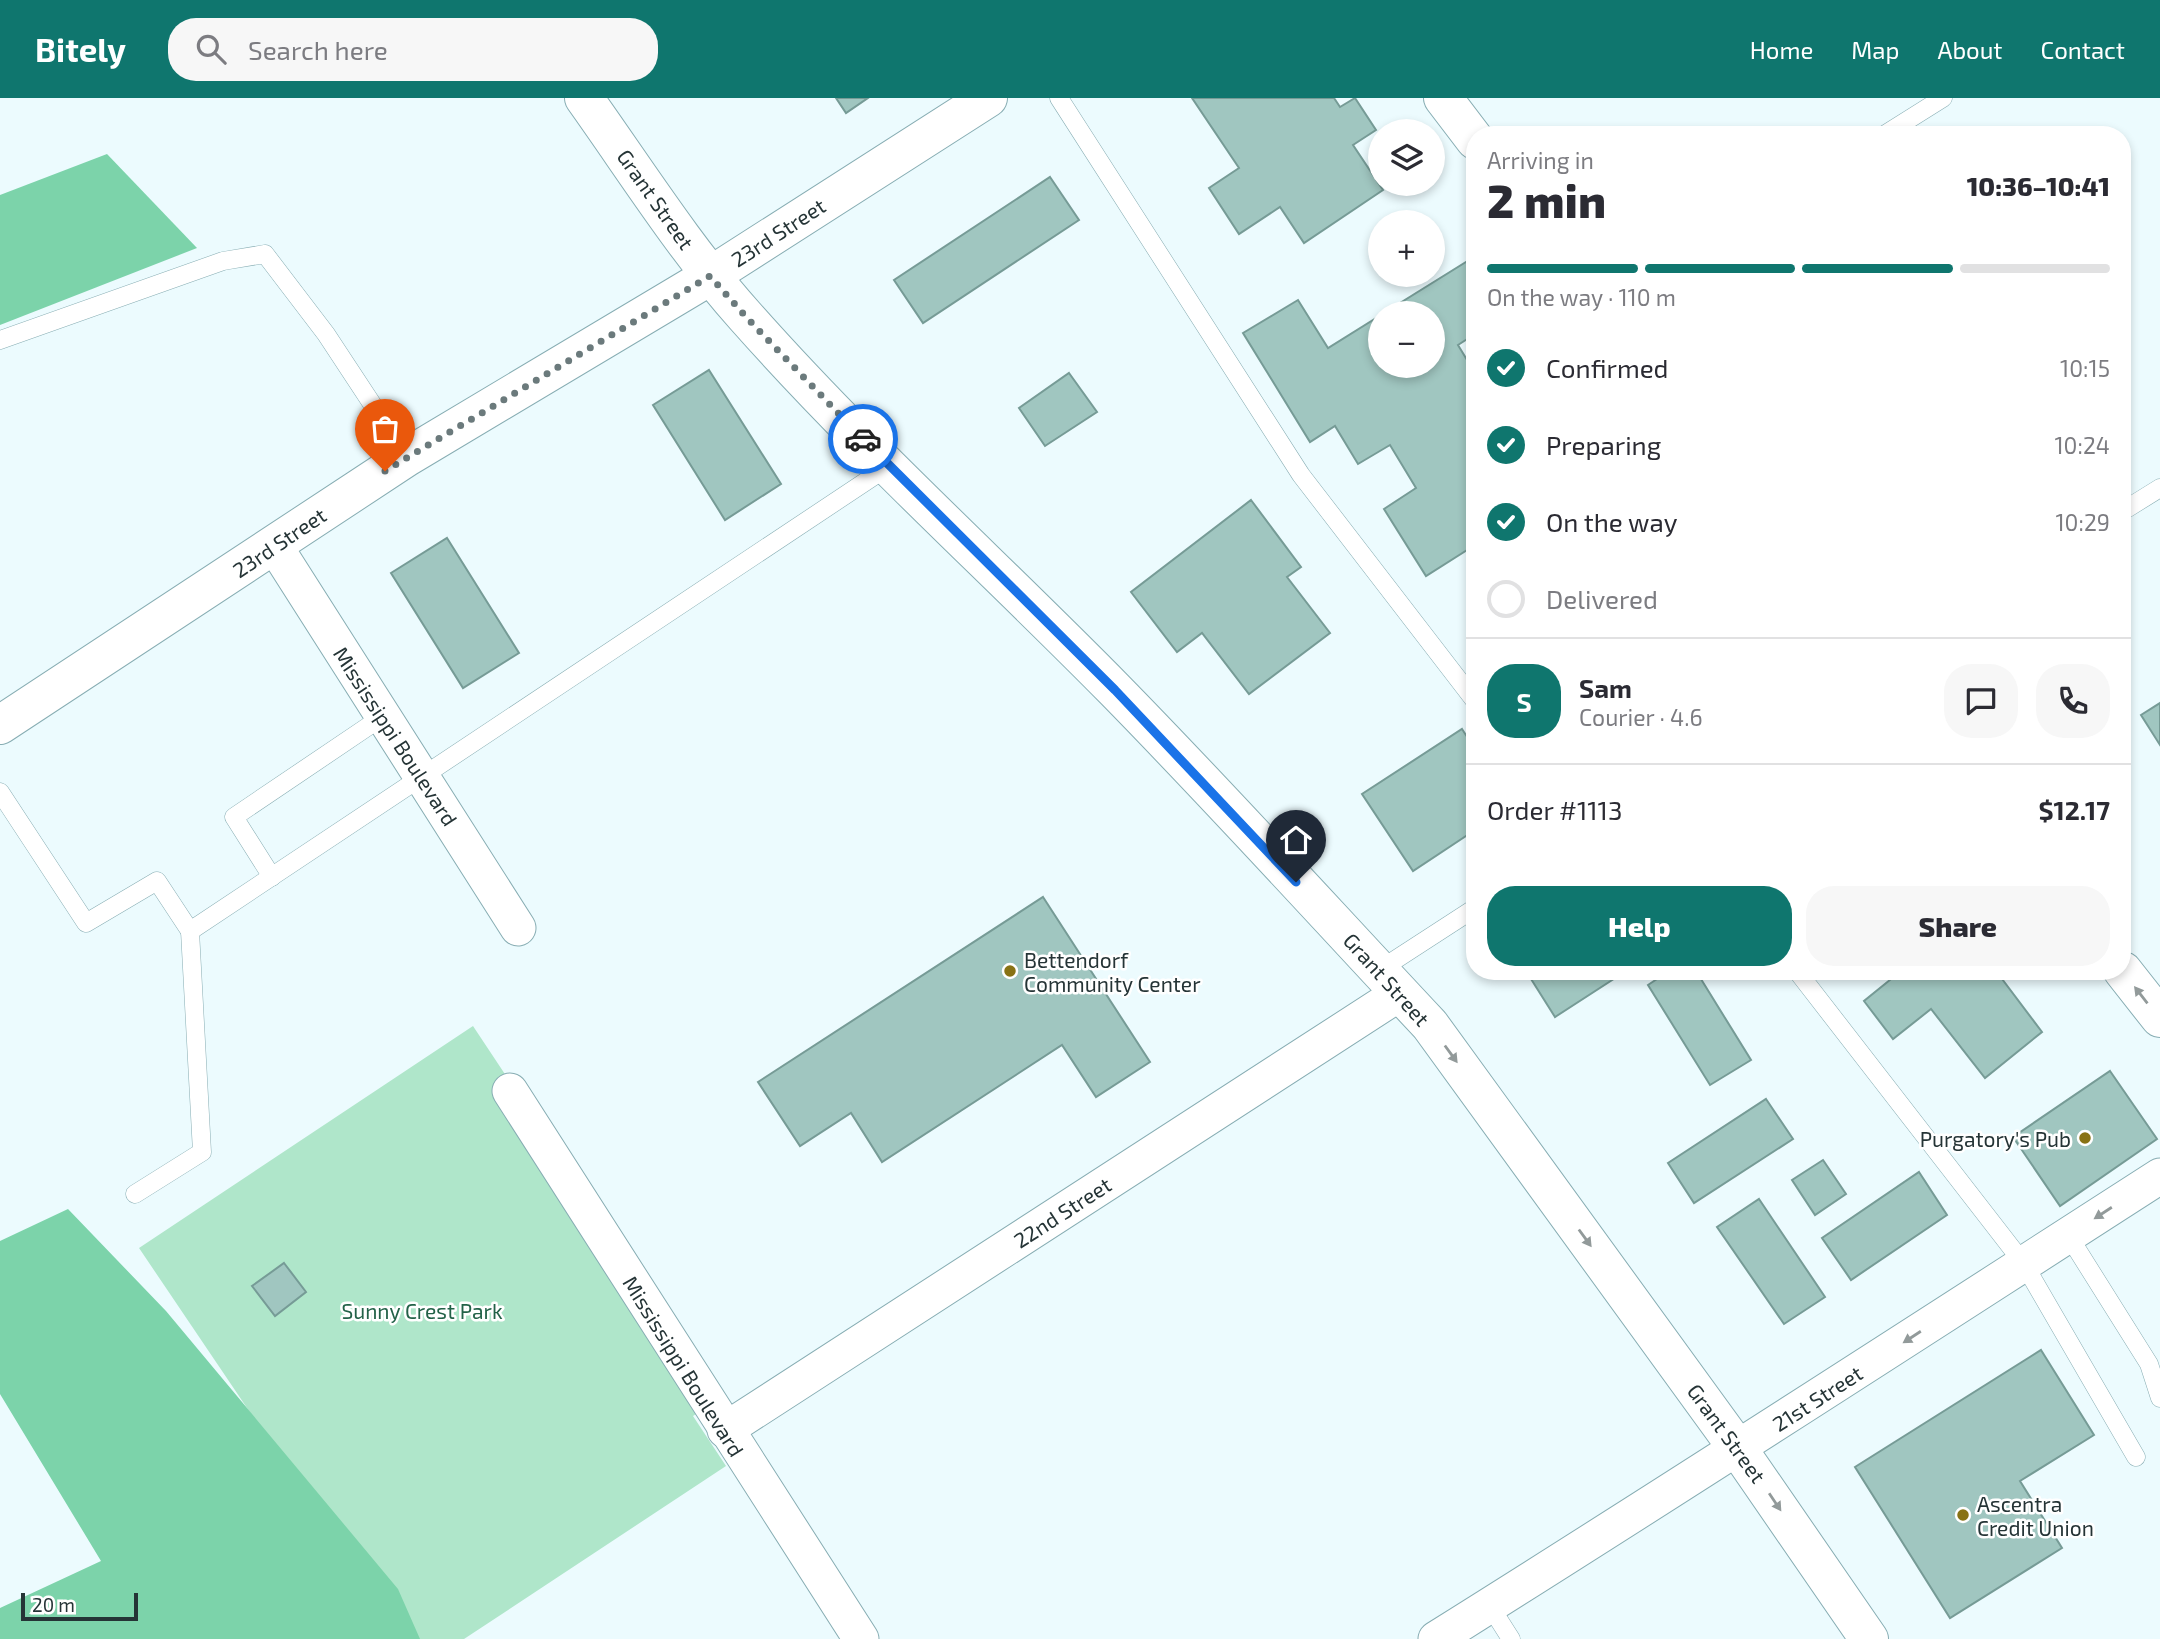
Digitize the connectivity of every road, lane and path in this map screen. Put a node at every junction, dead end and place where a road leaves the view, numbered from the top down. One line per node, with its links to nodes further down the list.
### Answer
1 (584, 98): 8 (main road, Grant Street)
2 (988, 98): 8 (main road, 23rd Street)
3 (1059, 98): 15 (lane)
4 (1443, 98): 7 (main road)
5 (1942, 98): 6 (lane)
6 (1898, 126)
7 (1466, 128)
8 (710, 276): 10 (main road, 23rd Street); 11 (main road, Grant Street)
9 (0, 340): 10 (lane)
10 (407, 457): 14 (main road, 23rd Street)
11 (889, 466): 18 (lane); 26 (main road, Grant Street)
12 (2160, 488): 13 (lane)
13 (2131, 506)
14 (274, 545): 16 (street, Mississippi Boulevard); 17 (main road, 23rd Street)
15 (1466, 689)
16 (382, 717): 18 (street, Mississippi Boulevard); 20 (lane)
17 (0, 725)
18 (424, 777): 20 (lane); 22 (street, Mississippi Boulevard)
19 (0, 792): 23 (lane)
20 (272, 877): 23 (lane)
21 (1466, 916): 26 (lane)
22 (518, 928)
23 (190, 931): 30 (lane)
24 (1804, 980): 32 (lane)
25 (2130, 980): 27 (main road, one-way to 25)
26 (1390, 981): 34 (street, 22nd Street); 35 (main road, Grant Street, one-way to 35)
27 (2160, 1018)
28 (510, 1091): 34 (street, Mississippi Boulevard)
29 (2160, 1176): 31 (street, 21st Street, one-way to 31)
30 (135, 1194)
31 (2068, 1235): 32 (street, 21st Street); 33 (lane)
32 (2024, 1264): 35 (street, 21st Street, one-way to 35); 36 (lane)
33 (2160, 1398)
34 (725, 1430): 38 (street, Mississippi Boulevard)
35 (1738, 1449): 37 (street, 21st Street); 41 (main road, Grant Street, one-way to 41)
36 (2136, 1457)
37 (1490, 1605): 39 (street, 21st Street); 40 (lane)
38 (861, 1639)
39 (1436, 1639)
40 (1511, 1639)
41 (1869, 1639)

